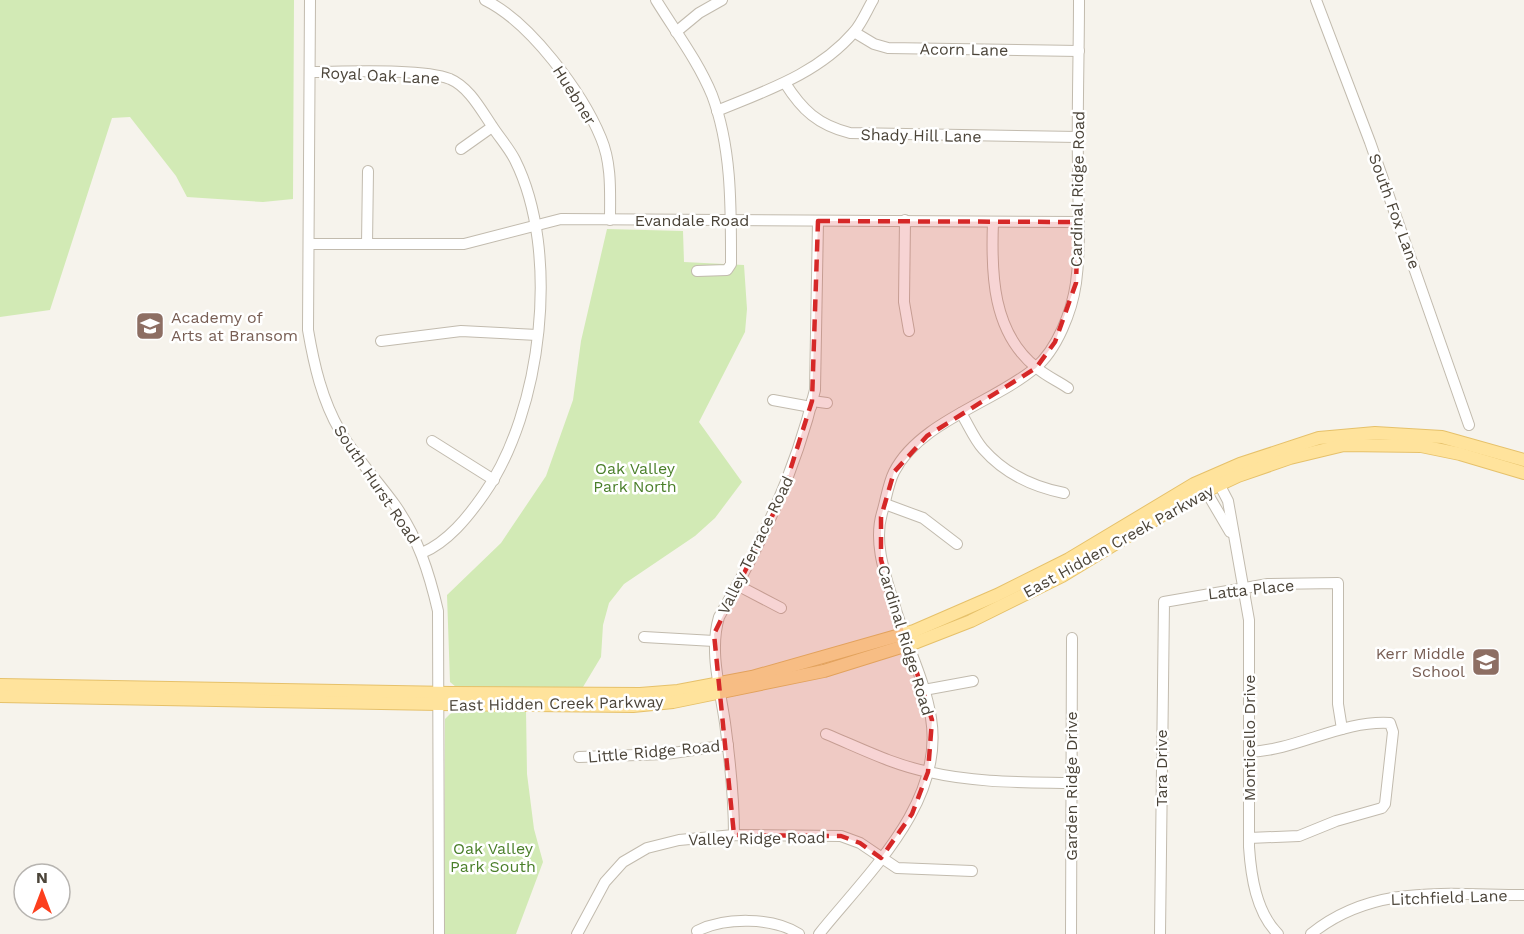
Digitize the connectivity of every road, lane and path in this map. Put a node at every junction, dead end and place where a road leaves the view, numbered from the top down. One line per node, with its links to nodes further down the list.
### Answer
1 (310, 0): 11 (street, South Hurst Road)
2 (485, 0): 18 (street, Huebner)
3 (656, 0): 8 (street)
4 (722, 0): 8 (street)
5 (873, 0): 9 (street)
6 (1079, 0): 10 (street, Cardinal Ridge Road)
7 (1316, 0): 37 (street, South Fox Lane)
8 (676, 32): 13 (street)
9 (854, 32): 10 (street, Acorn Lane); 12 (street)
10 (1079, 51): 15 (street, Cardinal Ridge Road)
11 (310, 72): 14 (street, Royal Oak Lane); 25 (street, South Hurst Road)
12 (785, 83): 13 (street); 15 (street, Shady Hill Lane)
13 (717, 111): 19 (street)
14 (492, 127): 16 (street); 24 (street, Royal Oak Lane)
15 (1077, 137): 23 (street, Cardinal Ridge Road)
16 (461, 149)
17 (368, 171): 26 (street)
18 (610, 220): 19 (street, Evandale Road); 24 (street, Evandale Road)
19 (731, 220): 21 (street, Evandale Road); 27 (street)
20 (904, 220): 21 (street, Evandale Road); 22 (street, Evandale Road); 28 (street)
21 (818, 221): 35 (street, Valley Terrace Road)
22 (993, 222): 23 (street, Evandale Road); 31 (street)
23 (1078, 222): 31 (street, Cardinal Ridge Road)
24 (535, 226): 26 (street, Evandale Road); 29 (street, Royal Oak Lane)
25 (309, 244): 26 (street, Evandale Road); 48 (street, South Hurst Road)
26 (367, 244)
27 (697, 271)
28 (909, 331)
29 (537, 335): 30 (street); 41 (street, Royal Oak Lane)
30 (381, 341)
31 (1036, 368): 32 (street); 36 (street, Cardinal Ridge Road)
32 (1068, 388)
33 (773, 400): 35 (street)
34 (827, 403): 35 (street)
35 (812, 404): 49 (street, Valley Terrace Road)
36 (961, 413): 44 (street); 45 (street, Cardinal Ridge Road)
37 (1469, 425)
38 (432, 441): 41 (street)
39 (1524, 460): 42 (main road, East Hidden Creek Parkway)
40 (1524, 473): 42 (main road, East Hidden Creek Parkway)
41 (494, 480): 48 (street, Royal Oak Lane)
42 (1217, 480): 43 (main road, East Hidden Creek Parkway); 46 (street, Monticello Drive)
43 (1203, 486): 46 (street, Monticello Drive); 55 (main road, East Hidden Creek Parkway)
44 (1064, 493)
45 (885, 504): 47 (street); 55 (street, Cardinal Ridge Road)
46 (1233, 537): 50 (street, Monticello Drive)
47 (957, 544)
48 (422, 553): 62 (street, South Hurst Road)
49 (737, 585): 52 (street); 56 (street, Valley Terrace Road)
50 (1245, 587): 51 (street, Latta Place); 63 (street, Latta Place); 66 (street, Monticello Drive)
51 (1164, 602): 81 (street, Tara Drive)
52 (781, 608)
53 (644, 637): 56 (street)
54 (1072, 638): 69 (street, Garden Ridge Drive)
55 (905, 640): 59 (main road, East Hidden Creek Parkway); 60 (street, Cardinal Ridge Road)
56 (714, 641): 59 (street, Valley Terrace Road)
57 (973, 681): 60 (street)
58 (0, 685): 62 (main road, East Hidden Creek Parkway)
59 (720, 688): 62 (main road, East Hidden Creek Parkway); 65 (street, Valley Terrace Road)
60 (924, 690): 68 (street, Cardinal Ridge Road)
61 (0, 696): 62 (main road, East Hidden Creek Parkway)
62 (438, 698): 76 (street, South Hurst Road)
63 (1342, 729): 66 (street); 71 (street)
64 (826, 734): 68 (street)
65 (728, 745): 67 (street, Little Ridge Road); 70 (street, Valley Terrace Road)
66 (1249, 752): 71 (street, Monticello Drive)
67 (579, 757)
68 (928, 772): 69 (street); 72 (street, Cardinal Ridge Road)
69 (1071, 783): 80 (street, Garden Ridge Drive)
70 (734, 835): 72 (street, Valley Ridge Road); 77 (street, Valley Ridge Road)
71 (1249, 838): 82 (street, Monticello Drive)
72 (881, 858): 73 (street, Valley Ridge Road); 79 (street, Cardinal Ridge Road)
73 (972, 871)
74 (1524, 895): 83 (street, Litchfield Lane)
75 (697, 931): 78 (street)
76 (439, 934)
77 (577, 934)
78 (799, 934)
79 (819, 934)
80 (1071, 934)
81 (1160, 934)
82 (1278, 934)
83 (1311, 934)

